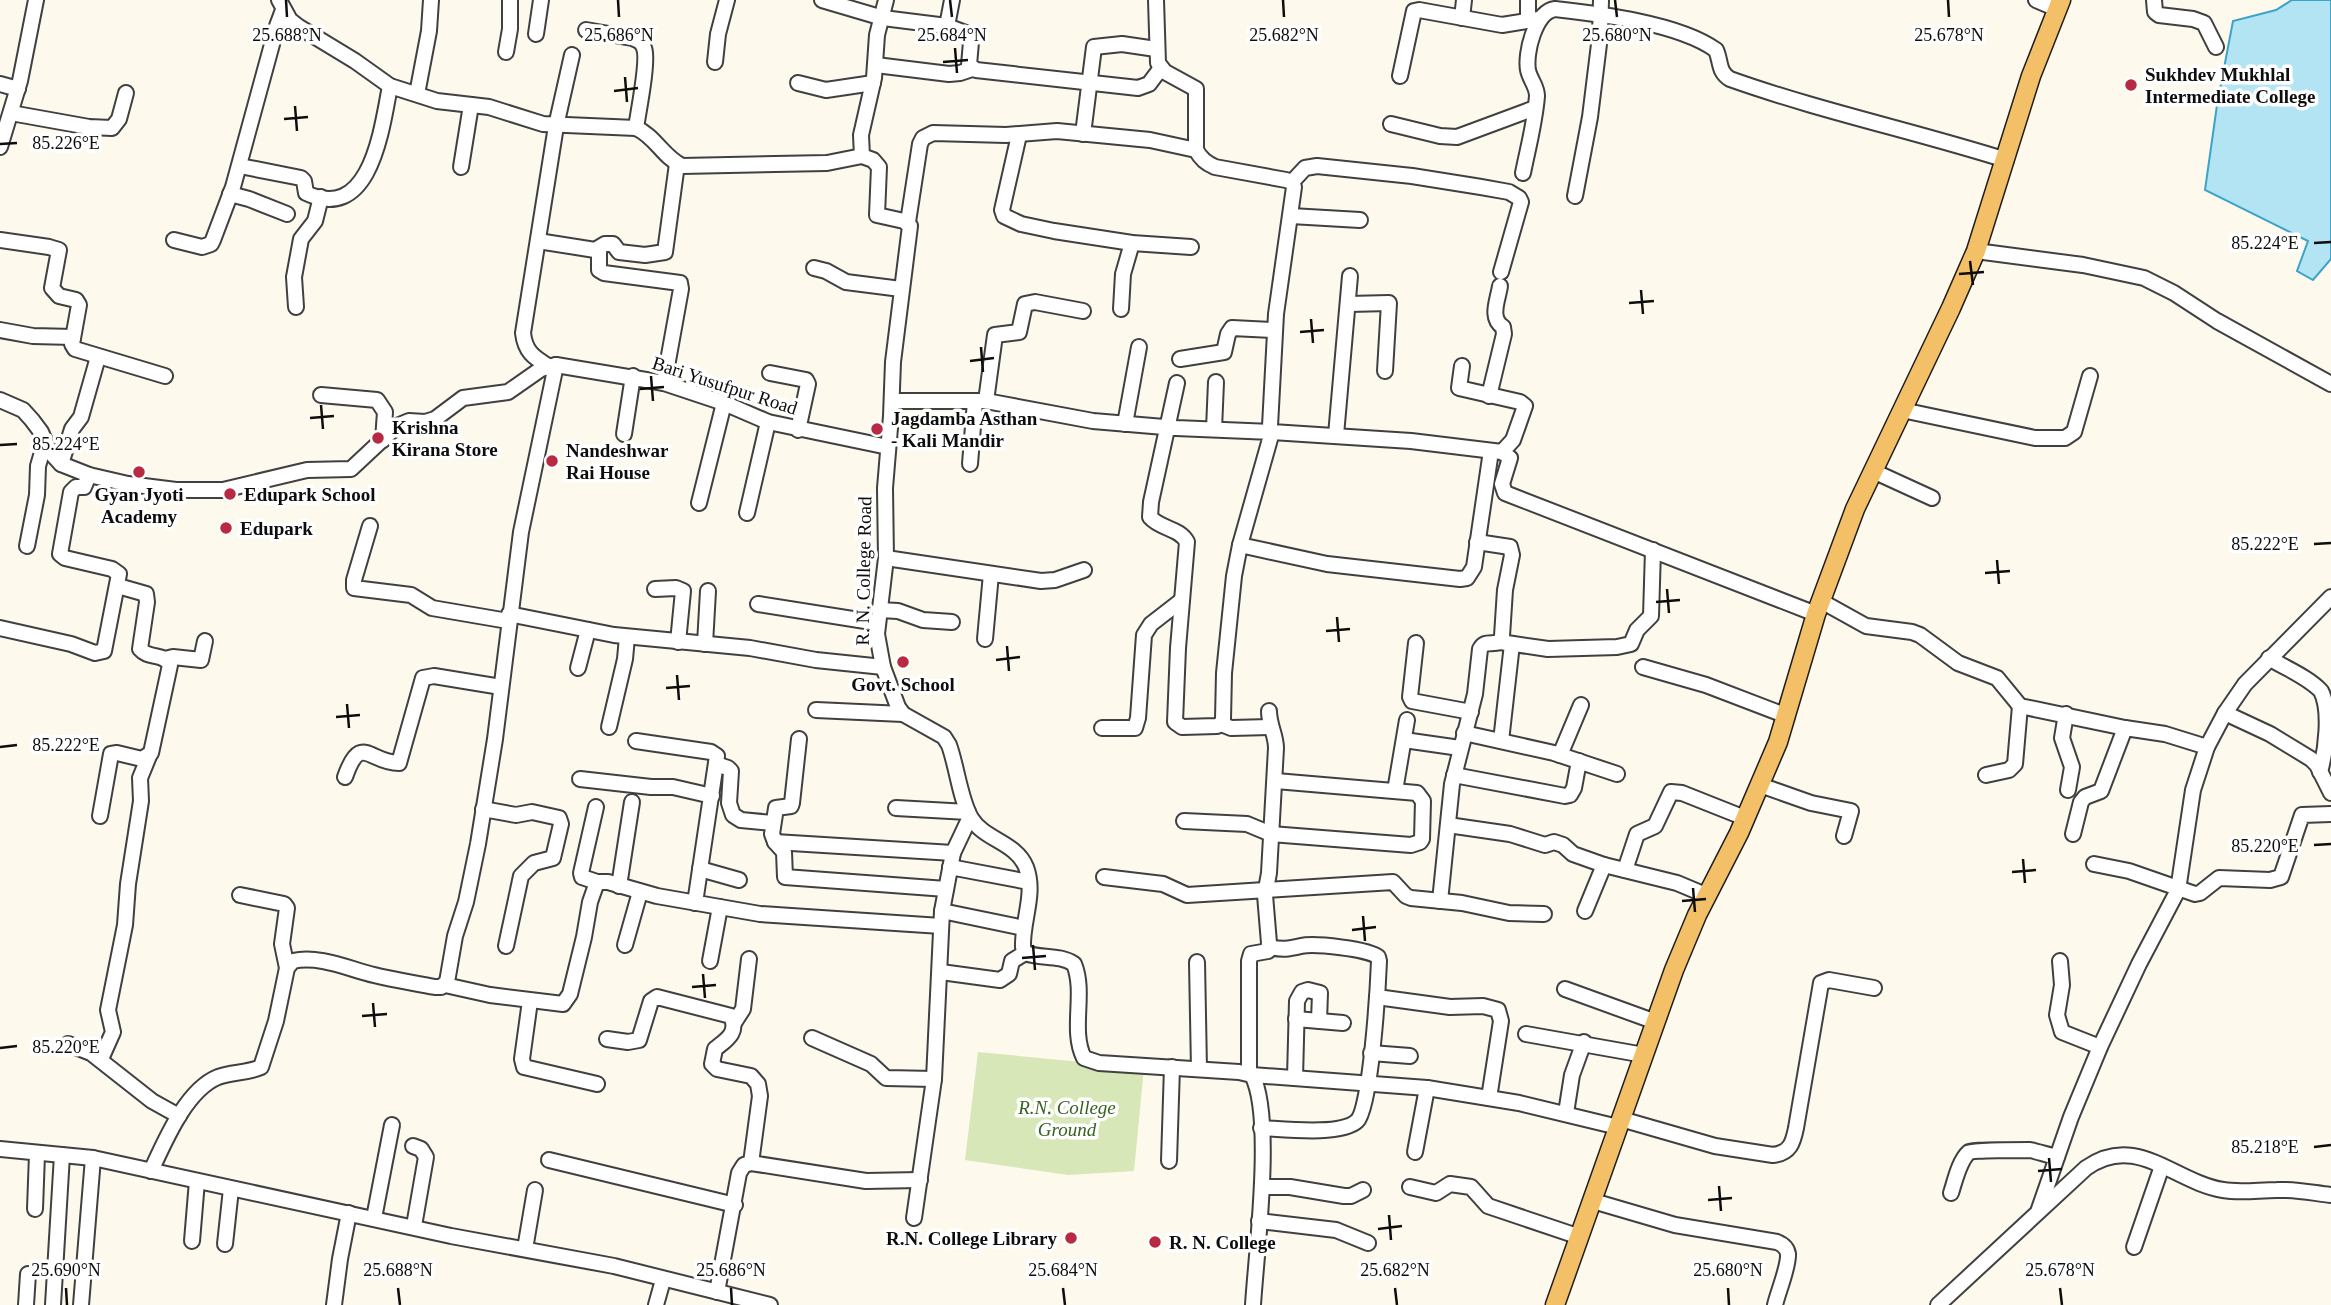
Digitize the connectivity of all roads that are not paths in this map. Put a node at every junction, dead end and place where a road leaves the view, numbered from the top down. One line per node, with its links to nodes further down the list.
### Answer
1 (36, 0): 37 (street)
2 (430, 0): 39 (street)
3 (510, 0): 25 (street)
4 (541, 0): 22 (street)
5 (727, 0): 27 (street)
6 (822, 0): 17 (street)
7 (886, 0): 17 (street)
8 (952, 0): 20 (street)
9 (1156, 0): 24 (street)
10 (1464, 0): 18 (street)
11 (1528, 0): 19 (street)
12 (2036, 0): 15 (street)
13 (2154, 0): 23 (street)
14 (281, 5): 36 (street); 53 (street)
15 (2059, 5): 51 (main road)
16 (1600, 7): 19 (street); 51 (street); 58 (street)
17 (883, 18): 20 (street); 28 (street)
18 (1462, 18): 19 (street); 31 (street)
19 (1534, 20): 41 (street)
20 (947, 26): 30 (street)
21 (586, 30): 45 (street)
22 (536, 34)
23 (2216, 47)
24 (1156, 49): 29 (street); 35 (street)
25 (506, 52)
26 (572, 55): 44 (street)
27 (715, 62)
28 (876, 65): 30 (street); 33 (street)
29 (1161, 68): 35 (street); 49 (street)
30 (972, 69): 35 (street)
31 (1400, 76)
32 (798, 83): 33 (street)
33 (873, 83): 50 (street)
34 (0, 84): 37 (street)
35 (1090, 84): 46 (street)
36 (390, 86): 39 (street); 59 (street)
37 (18, 89): 42 (street)
38 (126, 93): 42 (street)
39 (417, 94): 40 (street)
40 (471, 105): 44 (street); 54 (street)
41 (1535, 108): 43 (street); 55 (street)
42 (12, 113): 48 (street)
43 (1391, 124)
44 (556, 126): 45 (street); 66 (street)
45 (636, 128): 52 (street)
46 (1083, 134): 47 (street); 49 (street)
47 (1018, 135): 63 (street, R. N. College Road); 67 (street)
48 (0, 147)
49 (1196, 150): 56 (street)
50 (862, 156): 52 (street); 63 (street)
51 (2006, 160): 70 (main road)
52 (677, 164): 71 (street)
53 (240, 166): 57 (street); 59 (street)
54 (461, 167)
55 (1523, 173)
56 (1292, 182): 61 (street); 98 (street)
57 (230, 194): 60 (street); 65 (street)
58 (1575, 196)
59 (321, 197): 77 (street)
60 (287, 214)
61 (1291, 215): 62 (street); 81 (street)
62 (1360, 220)
63 (908, 222): 75 (street, R. N. College Road)
64 (0, 240): 82 (street)
65 (174, 240)
66 (538, 241): 69 (street); 86 (street)
67 (1132, 243): 68 (street); 78 (street)
68 (1191, 247)
69 (599, 249): 71 (street); 74 (street)
70 (1976, 251): 96 (street); 103 (main road)
71 (649, 254): 74 (street)
72 (814, 268): 75 (street)
73 (1350, 275): 76 (street)
74 (646, 278): 94 (street)
75 (901, 289): 100 (street, R. N. College Road)
76 (1349, 304): 88 (street); 111 (street)
77 (296, 307)
78 (1121, 309)
79 (1083, 311): 101 (street)
80 (0, 330): 82 (street)
81 (1274, 330): 85 (street); 109 (street)
82 (73, 337): 84 (street)
83 (1139, 347): 105 (street)
84 (98, 357): 90 (street); 116 (street)
85 (1180, 359)
86 (552, 365): 91 (street, Bari Yusufpur Road); 112 (street); 139 (street)
87 (1462, 366): 98 (street)
88 (1385, 371)
89 (770, 373): 108 (street)
90 (165, 376)
91 (633, 376): 94 (street, Bari Yusufpur Road); 110 (street)
92 (2090, 376): 103 (street)
93 (1216, 382): 107 (street)
94 (664, 383): 102 (street, Bari Yusufpur Road)
95 (1177, 383): 106 (street)
96 (2331, 384)
97 (321, 395): 112 (street)
98 (1489, 396): 115 (street)
99 (0, 400): 113 (street)
100 (892, 401): 101 (street); 114 (street, R. N. College Road)
101 (980, 401): 105 (street); 117 (street)
102 (724, 403): 104 (street, Bari Yusufpur Road); 121 (street)
103 (1902, 410): 118 (main road)
104 (768, 422): 108 (street, Bari Yusufpur Road); 122 (street)
105 (1125, 424): 106 (street)
106 (1168, 427): 107 (street); 135 (street)
107 (1214, 429): 109 (street)
108 (798, 430): 114 (street, Bari Yusufpur Road)
109 (1272, 432): 111 (street); 125 (street)
110 (624, 434)
111 (1336, 435): 115 (street)
112 (383, 440): 119 (street)
113 (46, 442): 116 (street); 126 (street)
114 (888, 447): 128 (street, R. N. College Road)
115 (1497, 452): 124 (street); 127 (street)
116 (61, 464): 119 (street)
117 (970, 464)
118 (1873, 471): 120 (street); 137 (main road)
119 (89, 475): 131 (street)
120 (1932, 498)
121 (699, 503)
122 (747, 513)
123 (370, 526): 139 (street)
124 (1477, 542): 125 (street); 148 (street)
125 (1240, 545): 166 (street)
126 (27, 546)
127 (1653, 550): 137 (street); 148 (street)
128 (886, 558): 130 (street); 138 (street, R. N. College Road)
129 (1084, 570): 130 (street)
130 (991, 574): 144 (street)
131 (118, 586): 141 (street); 151 (street)
132 (655, 589): 146 (street)
133 (708, 592): 149 (street)
134 (2331, 597): 150 (street)
135 (1182, 600): 166 (street); 169 (street)
136 (758, 604): 138 (street)
137 (1818, 608): 157 (street); 164 (main road)
138 (878, 616): 140 (street); 152 (street, R. N. College Road)
139 (509, 617): 142 (street); 155 (street)
140 (952, 622)
141 (0, 628)
142 (588, 630): 143 (street); 154 (street)
143 (627, 637): 146 (street); 167 (street)
144 (985, 639)
145 (205, 641): 151 (street)
146 (678, 642): 149 (street)
147 (1416, 643): 160 (street)
148 (1506, 643): 160 (street); 175 (street)
149 (705, 644): 152 (street)
150 (2269, 658): 161 (street); 182 (street)
151 (165, 659): 179 (street)
152 (883, 667): 162 (street, R. N. College Road)
153 (1643, 667): 164 (street)
154 (578, 668)
155 (501, 687): 186 (street); 197 (street)
156 (1580, 705): 178 (street)
157 (2020, 706): 163 (street); 185 (street)
158 (816, 710): 162 (street)
159 (1269, 711): 168 (street)
160 (1471, 712): 171 (street)
161 (2225, 713): 176 (street); 182 (street)
162 (903, 714): 198 (street)
163 (2066, 715): 170 (street); 190 (street)
164 (1787, 716): 189 (main road)
165 (1408, 720): 173 (street)
166 (1221, 724): 168 (street)
167 (609, 727)
168 (1270, 727): 188 (street)
169 (1101, 728)
170 (2125, 728): 176 (street); 206 (street)
171 (1464, 733): 175 (street); 177 (street)
172 (799, 739): 203 (street)
173 (1404, 740): 177 (street); 191 (street)
174 (636, 741): 181 (street)
175 (1501, 741): 178 (street)
176 (2207, 747): 221 (street)
177 (1460, 748): 184 (street)
178 (1560, 754): 180 (street)
179 (149, 756): 200 (street); 262 (street)
180 (1579, 761): 183 (street); 184 (street)
181 (716, 764): 193 (street); 203 (street)
182 (2320, 772): 192 (street)
183 (1617, 774)
184 (1454, 775): 204 (street)
185 (1986, 775)
186 (345, 777)
187 (580, 779): 193 (street)
188 (1276, 781): 191 (street); 205 (street)
189 (1759, 785): 201 (main road); 207 (street)
190 (2068, 790)
191 (1395, 791): 205 (street)
192 (2331, 793)
193 (712, 796): 212 (street)
194 (632, 802): 218 (street)
195 (596, 807): 216 (street)
196 (896, 808): 198 (street)
197 (483, 809): 234 (street); 243 (street)
198 (969, 814): 209 (street); 217 (street)
199 (2331, 814): 221 (street)
200 (100, 816)
201 (1745, 818): 213 (street); 224 (main road)
202 (1184, 821): 205 (street)
203 (773, 823): 208 (street)
204 (1448, 825): 211 (street); 225 (street)
205 (1271, 834): 220 (street)
206 (2073, 834)
207 (1844, 836)
208 (775, 842): 209 (street); 219 (street)
209 (952, 860): 217 (street); 219 (street)
210 (2094, 864): 221 (street)
211 (1604, 865): 213 (street); 229 (street)
212 (700, 869): 215 (street); 226 (street)
213 (1625, 870): 224 (street)
214 (1104, 877): 220 (street)
215 (739, 880)
216 (597, 882): 218 (street); 247 (street)
217 (1029, 882): 232 (street)
218 (618, 886): 222 (street)
219 (946, 889): 228 (street)
220 (1266, 889): 225 (street); 235 (street)
221 (2178, 890): 258 (street)
222 (640, 892): 226 (street); 233 (street)
223 (240, 895): 241 (street)
224 (1708, 896): 250 (main road)
225 (1440, 901): 230 (street)
226 (695, 903): 227 (street)
227 (720, 907): 231 (street); 238 (street)
228 (943, 911): 231 (street); 232 (street)
229 (1586, 911)
230 (1544, 914)
231 (941, 926): 242 (street)
232 (1024, 928): 236 (street)
233 (625, 945)
234 (506, 946)
235 (1269, 947): 246 (street); 265 (street)
236 (1025, 953): 242 (street); 263 (street)
237 (749, 960): 251 (street)
238 (710, 961)
239 (2060, 961): 258 (street)
240 (1197, 962): 264 (street)
241 (287, 968): 243 (street); 273 (street)
242 (941, 972): 267 (street)
243 (445, 985): 247 (street)
244 (1874, 988): 274 (street)
245 (1565, 989): 250 (street)
246 (1377, 997): 259 (street); 271 (street)
247 (530, 1001): 269 (street)
248 (1296, 1020): 249 (street); 249 (street); 266 (street)
249 (1319, 1021): 252 (street)
250 (1656, 1022): 260 (main road)
251 (734, 1023): 255 (street); 286 (street)
252 (1343, 1023)
253 (1527, 1034): 256 (street)
254 (812, 1038): 267 (street)
255 (607, 1039)
256 (1584, 1042): 260 (street); 272 (street)
257 (68, 1044): 262 (street)
258 (2100, 1047): 283 (street)
259 (1371, 1053): 261 (street); 268 (street)
260 (1644, 1055): 274 (main road)
261 (1410, 1056)
262 (101, 1059): 273 (street)
263 (1172, 1067): 264 (street); 285 (street)
264 (1199, 1069): 265 (street)
265 (1250, 1074): 266 (street); 276 (street)
266 (1294, 1078): 268 (street)
267 (934, 1079): 289 (street)
268 (1368, 1082): 270 (street); 276 (street)
269 (597, 1084)
270 (1427, 1088): 271 (street); 279 (street)
271 (1489, 1098): 272 (street)
272 (1566, 1113): 274 (street)
273 (179, 1116): 288 (street)
274 (1620, 1123): 298 (main road)
275 (392, 1125): 303 (street)
276 (1262, 1128): 291 (street)
277 (413, 1146): 306 (street)
278 (0, 1149): 280 (street)
279 (1415, 1152)
280 (37, 1154): 281 (street); 300 (street)
281 (62, 1154): 282 (street); 318 (street)
282 (93, 1157): 288 (street); 319 (street)
283 (2057, 1157): 296 (street); 301 (street)
284 (549, 1160): 299 (street)
285 (1169, 1161)
286 (751, 1163): 289 (street); 299 (street)
287 (2162, 1166): 297 (street); 301 (street); 311 (street)
288 (151, 1171): 290 (street)
289 (920, 1180): 304 (street)
290 (197, 1181): 293 (street); 308 (street)
291 (1262, 1187): 294 (street); 305 (street)
292 (1410, 1188): 307 (street)
293 (231, 1189): 302 (street); 310 (street)
294 (1363, 1189)
295 (535, 1190): 312 (street)
296 (1951, 1193)
297 (2331, 1195)
298 (1593, 1201): 307 (main road); 325 (street)
299 (735, 1205): 315 (street)
300 (36, 1209)
301 (2039, 1209): 326 (street)
302 (349, 1213): 303 (street); 320 (street)
303 (374, 1218): 306 (street)
304 (914, 1218)
305 (1259, 1221): 309 (street); 323 (street)
306 (414, 1226): 312 (street)
307 (1580, 1237): 324 (main road)
308 (192, 1241)
309 (1368, 1243)
310 (225, 1244)
311 (2134, 1247)
312 (525, 1249): 314 (street)
313 (28, 1274): 317 (street)
314 (663, 1280): 315 (street); 321 (street)
315 (717, 1292): 316 (street)
316 (754, 1303): 322 (street)
317 (26, 1305)
318 (52, 1305)
319 (81, 1305)
320 (334, 1305)
321 (656, 1305)
322 (770, 1305)
323 (1253, 1305)
324 (1555, 1305)
325 (1774, 1305)
326 (1938, 1305)

